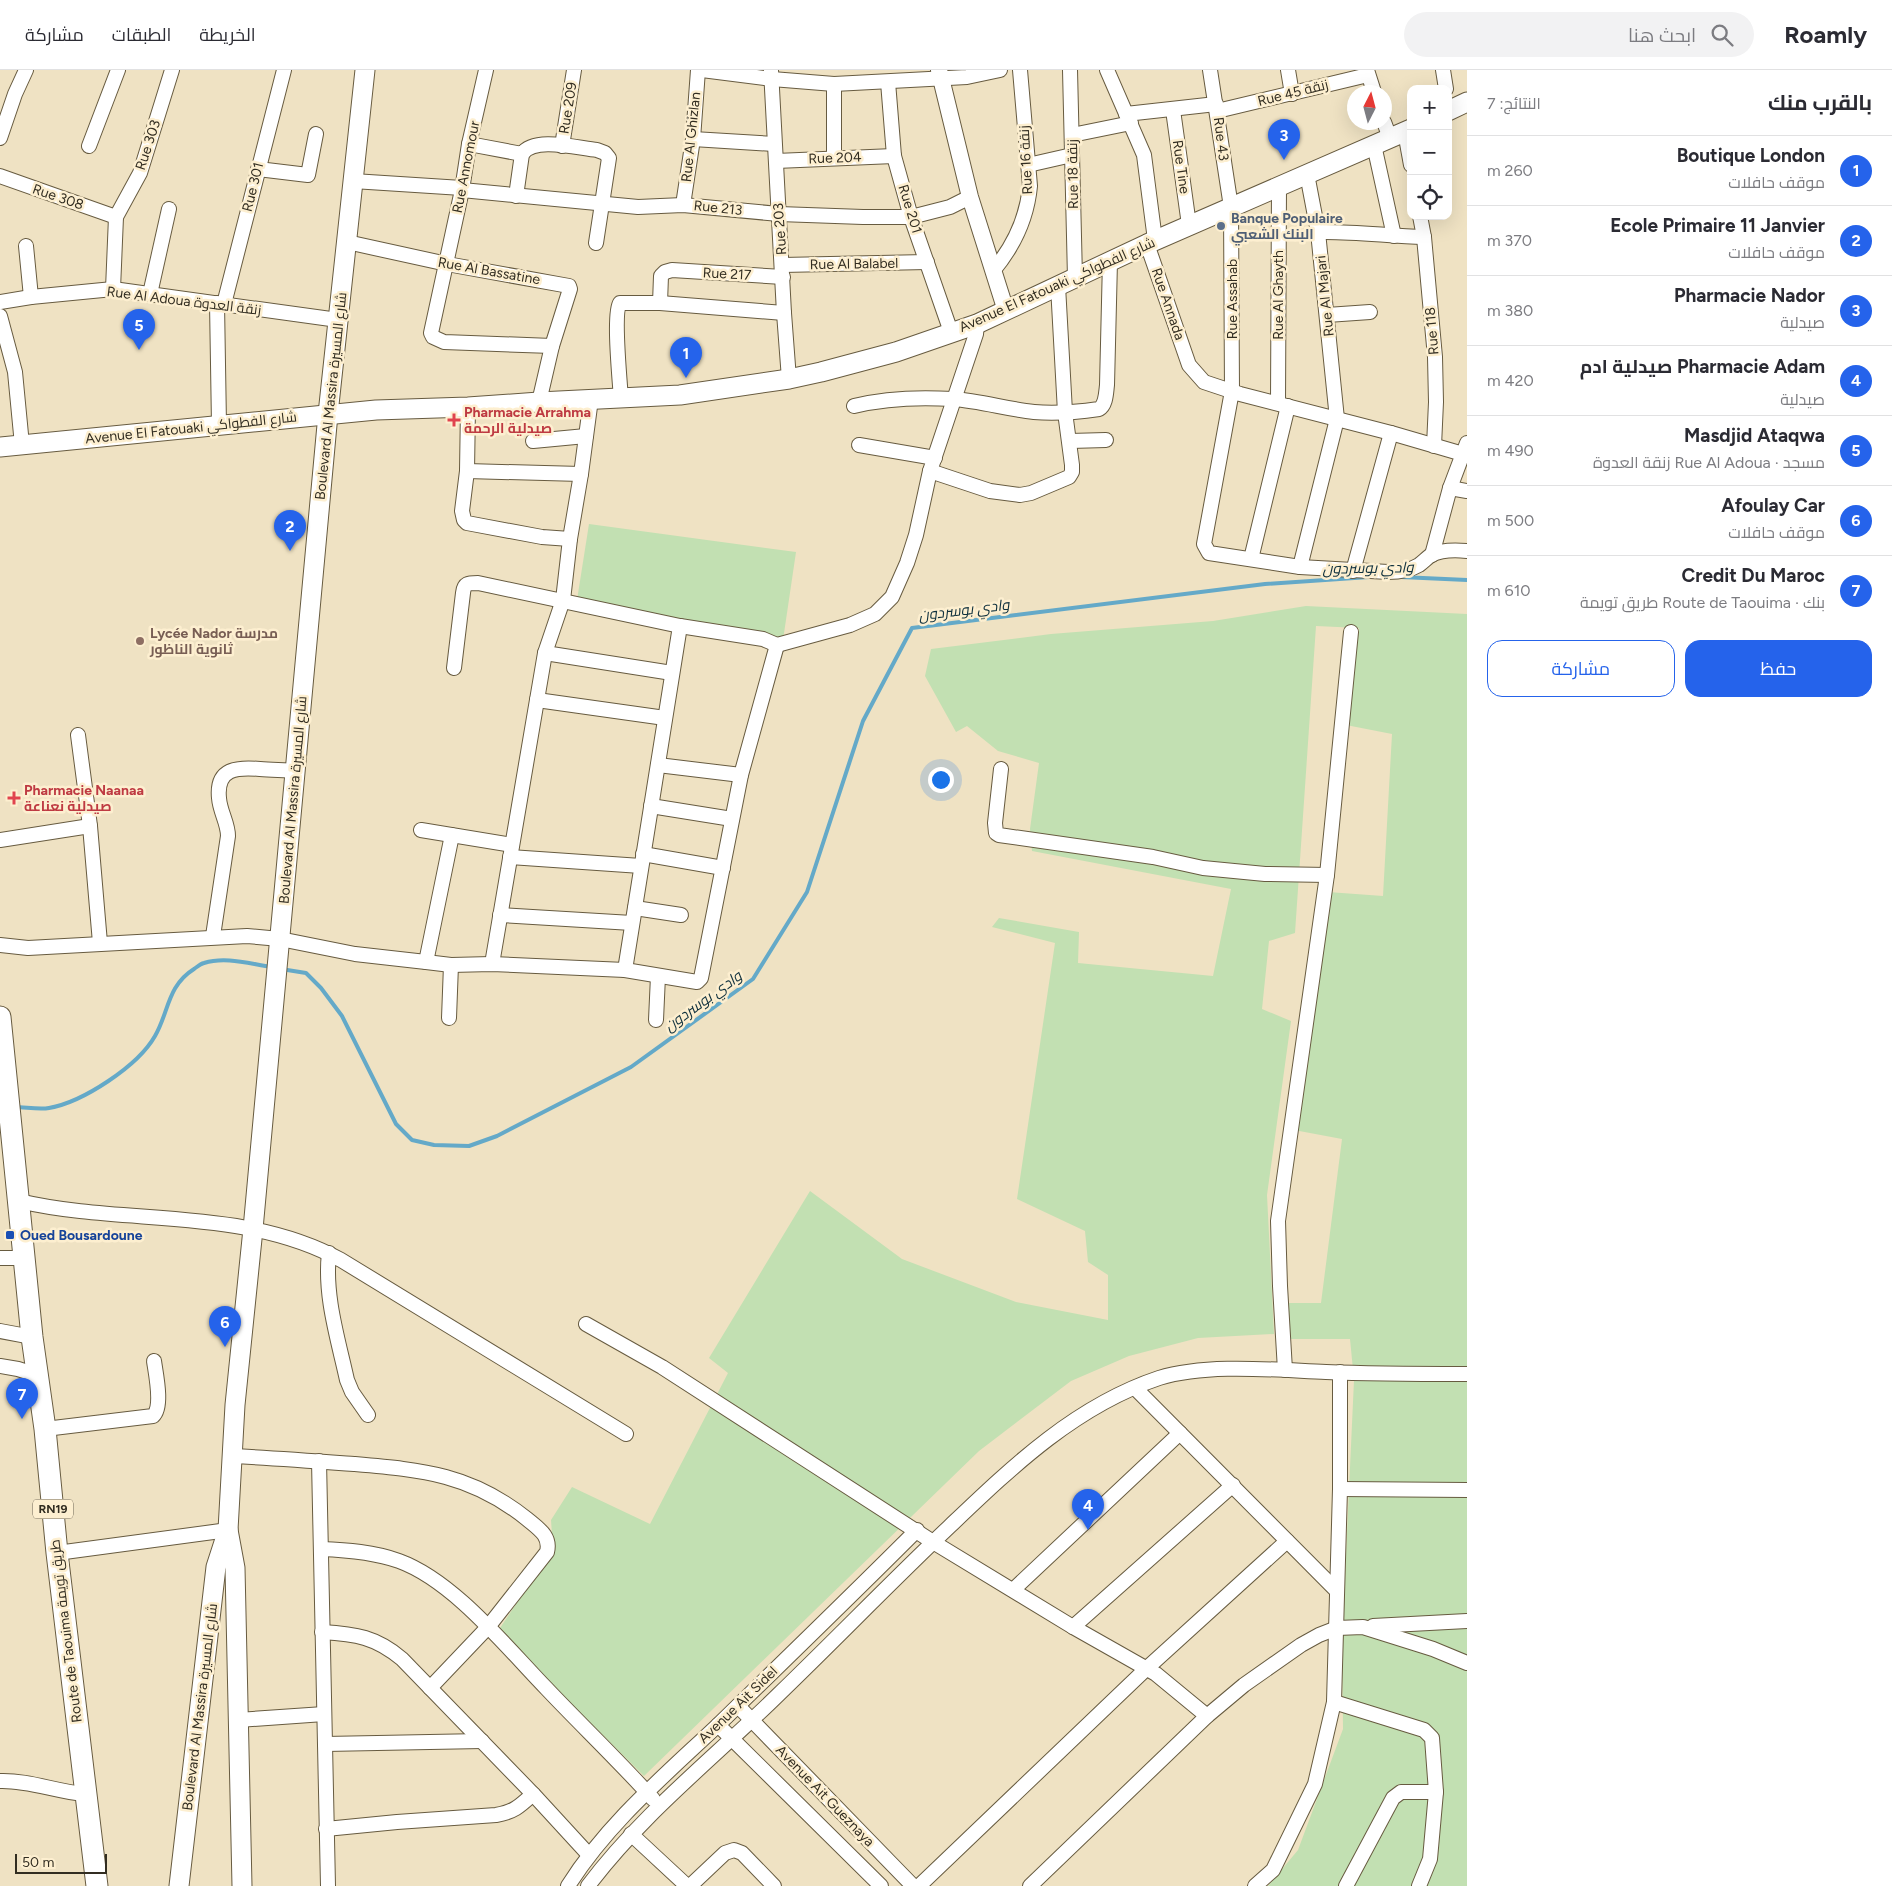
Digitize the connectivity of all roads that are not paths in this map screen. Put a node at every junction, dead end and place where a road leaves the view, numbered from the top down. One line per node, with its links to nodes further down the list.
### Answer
1 (26, 70): 31 (street)
2 (118, 70): 35 (street)
3 (172, 70): 57 (street, Rue 303)
4 (284, 70): 44 (street, Rue 301)
5 (365, 70): 47 (main road, Boulevard Al Massira شارع المسيرة)
6 (486, 70): 33 (street, Rue Annomour)
7 (574, 70): 36 (street, Rue 209)
8 (698, 70): 32 (street, Rue Al Ghizlan)
9 (702, 70): 19 (street)
10 (1000, 70): 18 (street)
11 (1020, 70): 43 (street, Rue 16 زنقة)
12 (1070, 70): 30 (street, Rue 18 زنقة)
13 (1107, 70): 27 (street, Rue Annada)
14 (1210, 70): 25 (street, Rue 43)
15 (1288, 70): 24 (street)
16 (1443, 70): 23 (street)
17 (1368, 73): 22 (street); 24 (street, Rue 45 زنقة)
18 (940, 74): 20 (street); 51 (street)
19 (772, 75): 21 (street); 34 (street, Rue 203)
20 (888, 82): 21 (street); 39 (street, Rue 201)
21 (834, 84): 40 (street)
22 (1372, 85)
23 (1445, 85)
24 (1292, 94): 25 (street, Rue 45 زنقة)
25 (1217, 108): 26 (street, Rue 45 زنقة); 54 (street, Rue 43)
26 (1174, 110): 27 (street, Rue 45 زنقة); 60 (street, Rue Tine)
27 (1129, 119): 30 (street, Rue 45 زنقة); 66 (street, Rue Annada)
28 (1393, 133): 41 (street); 45 (main road, Avenue El Fatouaki شارع الفطواكي); 62 (street)
29 (316, 134): 44 (street)
30 (1072, 135): 38 (street, Rue 18 زنقة)
31 (0, 138)
32 (693, 139): 34 (street); 53 (street, Rue Al Ghizlan)
33 (469, 144): 37 (street); 49 (street, Rue Annomour)
34 (774, 144): 42 (street, Rue 203)
35 (89, 146)
36 (562, 146): 37 (street); 52 (street)
37 (522, 154): 50 (street)
38 (1072, 155): 43 (street); 73 (street, Rue 18 زنقة)
39 (894, 156): 40 (street, Rue 204); 58 (street, Rue 201)
40 (834, 158): 42 (street, Rue 204)
41 (1407, 158)
42 (776, 161): 56 (street, Rue 203)
43 (1028, 165): 72 (street, Rue 16 زنقة)
44 (258, 169): 79 (street, Rue 301)
45 (1307, 174): 48 (main road, Avenue El Fatouaki شارع الفطواكي); 61 (street, Rue Al Majari)
46 (0, 176): 57 (street, Rue 308)
47 (353, 181): 49 (street, Rue 213); 64 (main road, Boulevard Al Massira شارع المسيرة)
48 (1278, 186): 54 (main road, Avenue El Fatouaki شارع الفطواكي); 96 (street, Rue Al Ghayth)
49 (462, 189): 50 (street, Rue 213); 70 (street, Rue Annomour)
50 (516, 196): 52 (street, Rue 213)
51 (970, 197): 58 (street, Rue 213); 72 (street)
52 (603, 203): 53 (street, Rue 213); 65 (street)
53 (684, 205): 56 (street, Rue 213)
54 (1231, 208): 60 (main road, Avenue El Fatouaki شارع الفطواكي); 91 (street, Rue Assahab)
55 (169, 209): 76 (street)
56 (778, 214): 58 (street, Rue 213); 71 (street, Rue 203)
57 (116, 217): 75 (street)
58 (912, 217): 69 (street, Rue 201)
59 (1421, 220): 63 (street, Rue 118)
60 (1189, 225): 66 (main road, Avenue El Fatouaki شارع الفطواكي)
61 (1318, 232): 62 (street); 84 (street, Rue Al Majari)
62 (1394, 236): 63 (street)
63 (1424, 237): 110 (street, Rue 118)
64 (347, 242): 70 (street, Rue Al Bassatine); 86 (main road, Boulevard Al Massira شارع المسيرة)
65 (596, 242)
66 (1151, 242): 68 (main road, Avenue El Fatouaki شارع الفطواكي); 91 (street, Rue Annada)
67 (26, 246): 77 (street)
68 (1110, 261): 73 (main road, Avenue El Fatouaki شارع الفطواكي); 99 (street)
69 (927, 262): 71 (street, Rue Al Balabel); 88 (street, Rue 201)
70 (447, 264): 89 (street, Rue Al Bassatine); 89 (street, Rue Annomour)
71 (783, 271): 80 (street, Rue 217); 83 (street, Rue 203)
72 (993, 272): 81 (street)
73 (1075, 278): 74 (main road, Avenue El Fatouaki شارع الفطواكي)
74 (1058, 286): 81 (main road, Avenue El Fatouaki شارع الفطواكي); 99 (street)
75 (113, 289): 76 (street, Rue Al Adoua زنقة العدوة); 77 (street, Rue Al Adoua زنقة العدوة)
76 (150, 294): 79 (street, Rue Al Adoua زنقة العدوة)
77 (31, 297): 78 (street, Rue Al Adoua زنقة العدوة)
78 (0, 302)
79 (221, 304): 86 (street, Rue Al Adoua زنقة العدوة); 102 (street, Rue 301)
80 (660, 304): 83 (street); 92 (street)
81 (1006, 311): 87 (main road, Avenue El Fatouaki شارع الفطواكي)
82 (1370, 312): 84 (street)
83 (784, 313): 90 (street, Rue 203)
84 (1327, 315): 101 (street, Rue Al Majari)
85 (0, 316): 108 (street)
86 (338, 320): 100 (main road, Boulevard Al Massira شارع المسيرة)
87 (977, 324): 88 (main road, Avenue El Fatouaki شارع الفطواكي); 93 (street)
88 (952, 332): 90 (main road, Avenue El Fatouaki شارع الفطواكي)
89 (552, 346): 95 (street)
90 (789, 379): 92 (main road, Avenue El Fatouaki شارع الفطواكي)
91 (1232, 391): 96 (street); 122 (street, Rue Assahab)
92 (621, 399): 94 (main road, Avenue El Fatouaki شارع الفطواكي)
93 (955, 399): 97 (street); 99 (street); 113 (street)
94 (591, 400): 95 (main road, Avenue El Fatouaki شارع الفطواكي); 104 (street)
95 (539, 402): 98 (main road, Avenue El Fatouaki شارع الفطواكي)
96 (1283, 405): 101 (street); 122 (street, Rue Al Ghayth)
97 (854, 406)
98 (468, 407): 100 (main road, Avenue El Fatouaki شارع الفطواكي); 114 (street)
99 (1065, 412): 107 (street)
100 (328, 414): 102 (main road, Avenue El Fatouaki شارع الفطواكي); 137 (main road, Boulevard Al Massira شارع المسيرة)
101 (1337, 419): 103 (street); 123 (street, Rue Al Majari)
102 (219, 425): 108 (main road, Avenue El Fatouaki شارع الفطواكي)
103 (1391, 433): 110 (street); 124 (street)
104 (586, 436): 106 (street); 116 (street)
105 (1106, 440): 107 (street)
106 (532, 441)
107 (1070, 441): 115 (street)
108 (22, 445): 111 (main road, Avenue El Fatouaki شارع الفطواكي)
109 (860, 445): 113 (street)
110 (1434, 446): 112 (street)
111 (0, 447)
112 (1465, 449): 117 (street)
113 (935, 458): 115 (street)
114 (467, 471): 116 (street); 119 (street)
115 (930, 471): 128 (street)
116 (581, 474): 119 (street)
117 (1450, 488): 118 (street); 121 (street)
118 (1467, 491)
119 (570, 539): 125 (street)
120 (1467, 551): 121 (street)
121 (1432, 555): 124 (street)
122 (1251, 559): 123 (street)
123 (1300, 567): 124 (street)
124 (1352, 570)
125 (562, 600): 126 (street); 129 (street); 130 (street)
126 (680, 626): 128 (street); 131 (street)
127 (1351, 632): 148 (street)
128 (777, 645): 138 (street)
129 (545, 653): 131 (street); 132 (street)
130 (454, 668)
131 (672, 673): 133 (street)
132 (537, 700): 133 (street); 145 (street)
133 (665, 718): 135 (street)
134 (78, 735): 141 (street)
135 (658, 764): 138 (street); 139 (street)
136 (1001, 768): 148 (street)
137 (296, 771): 153 (street); 155 (main road, Boulevard Al Massira شارع المسيرة)
138 (741, 775): 140 (street)
139 (651, 806): 140 (street); 146 (street)
140 (732, 819): 147 (street)
141 (90, 826): 144 (street); 154 (street)
142 (421, 830): 143 (street)
143 (452, 835): 145 (street); 157 (street)
144 (0, 840)
145 (511, 851): 146 (street); 150 (street)
146 (642, 860): 147 (street); 149 (street)
147 (723, 868): 161 (street)
148 (1326, 874): 176 (street)
149 (635, 908): 151 (street); 152 (street)
150 (500, 915): 152 (street); 158 (street)
151 (681, 915)
152 (632, 923): 160 (street)
153 (213, 936): 154 (street); 155 (street)
154 (100, 942): 156 (street)
155 (280, 944): 157 (street); 167 (main road, Boulevard Al Massira شارع المسيرة)
156 (0, 945)
157 (426, 962): 159 (street)
158 (492, 964): 159 (street); 160 (street)
159 (451, 965): 163 (street)
160 (625, 970): 161 (street)
161 (658, 976): 164 (street)
162 (0, 1017): 165 (main road, Route de Taouima طريق تويمة / RN19)
163 (449, 1018)
164 (656, 1020)
165 (8, 1172): 166 (main road, Route de Taouima طريق تويمة / RN19)
166 (19, 1201): 167 (street); 170 (main road, Route de Taouima طريق تويمة / RN19)
167 (253, 1229): 168 (street); 185 (main road, Boulevard Al Massira شارع المسيرة)
168 (328, 1253): 181 (street); 184 (street)
169 (0, 1258): 170 (street)
170 (24, 1258): 173 (main road, Route de Taouima طريق تويمة / RN19)
171 (586, 1324): 191 (street)
172 (0, 1331): 173 (street)
173 (32, 1337): 179 (main road, Route de Taouima طريق تويمة / RN19)
174 (154, 1361): 182 (street)
175 (0, 1366): 179 (street)
176 (1285, 1370): 177 (street, Avenue Ait Sidel); 180 (street, Avenue Ait Sidel)
177 (1340, 1372): 178 (street, Avenue Ait Sidel); 188 (street)
178 (1467, 1374)
179 (37, 1375): 182 (main road, Route de Taouima طريق تويمة / RN19)
180 (1135, 1388): 183 (street); 193 (street, Avenue Ait Sidel)
181 (368, 1414)
182 (45, 1429): 195 (main road, Route de Taouima طريق تويمة / RN19)
183 (1180, 1433): 187 (street); 196 (street)
184 (626, 1434)
185 (232, 1456): 186 (street); 190 (main road, Boulevard Al Massira شارع المسيرة)
186 (319, 1461): 194 (street); 199 (street)
187 (1233, 1485): 192 (street); 200 (street)
188 (1340, 1489): 189 (street); 197 (street)
189 (1467, 1490)
190 (228, 1530): 195 (street); 211 (main road, Boulevard Al Massira شارع المسيرة); 227 (main road, Boulevard Al Massira شارع المسيرة)
191 (917, 1530): 193 (street); 208 (street, Avenue Ait Sidel)
192 (1287, 1540): 197 (street); 205 (street)
193 (933, 1542): 196 (street); 212 (street, Avenue Ait Sidel)
194 (321, 1549): 199 (street); 203 (street)
195 (57, 1553): 220 (main road, Route de Taouima طريق تويمة / RN19)
196 (1013, 1590): 200 (street)
197 (1337, 1591): 202 (street)
198 (1467, 1621): 201 (street)
199 (488, 1627): 206 (street); 218 (street)
200 (1073, 1627): 205 (street)
201 (1363, 1627): 202 (street); 204 (street)
202 (1337, 1628): 207 (street); 210 (street)
203 (322, 1632): 206 (street); 209 (street)
204 (1467, 1663)
205 (1146, 1669): 210 (street); 236 (street)
206 (430, 1688): 215 (street)
207 (1334, 1702): 219 (street); 238 (street)
208 (738, 1706): 212 (street, Avenue Ait Gueznaya); 213 (street, Avenue Ait Sidel)
209 (324, 1714): 211 (street); 216 (street)
210 (1207, 1716): 237 (street)
211 (238, 1720): 228 (main road, Boulevard Al Massira شارع المسيرة)
212 (752, 1721): 214 (street, Avenue Ait Sidel); 235 (street, Avenue Ait Gueznaya)
213 (718, 1725): 214 (street, Avenue Ait Gueznaya); 218 (street, Avenue Ait Sidel)
214 (733, 1739): 222 (street, Avenue Ait Sidel); 234 (street, Avenue Ait Gueznaya)
215 (482, 1741): 216 (street); 221 (street)
216 (325, 1744): 223 (street)
217 (0, 1781): 220 (street)
218 (647, 1792): 222 (street); 225 (street, Avenue Ait Sidel)
219 (1436, 1792): 239 (street); 240 (street)
220 (85, 1794): 226 (main road, Route de Taouima طريق تويمة / RN19)
221 (533, 1794): 223 (street); 225 (street)
222 (659, 1807): 224 (street, Avenue Ait Sidel)
223 (326, 1829): 229 (street)
224 (631, 1834): 231 (street, Avenue Ait Sidel); 232 (street)
225 (588, 1855): 230 (street, Avenue Ait Sidel)
226 (97, 1886)
227 (179, 1886)
228 (242, 1886)
229 (328, 1886)
230 (568, 1886)
231 (588, 1886)
232 (688, 1886): 233 (street)
233 (774, 1886)
234 (881, 1886)
235 (913, 1886)
236 (919, 1886)
237 (1030, 1886)
238 (1255, 1886)
239 (1346, 1886)
240 (1420, 1886)

